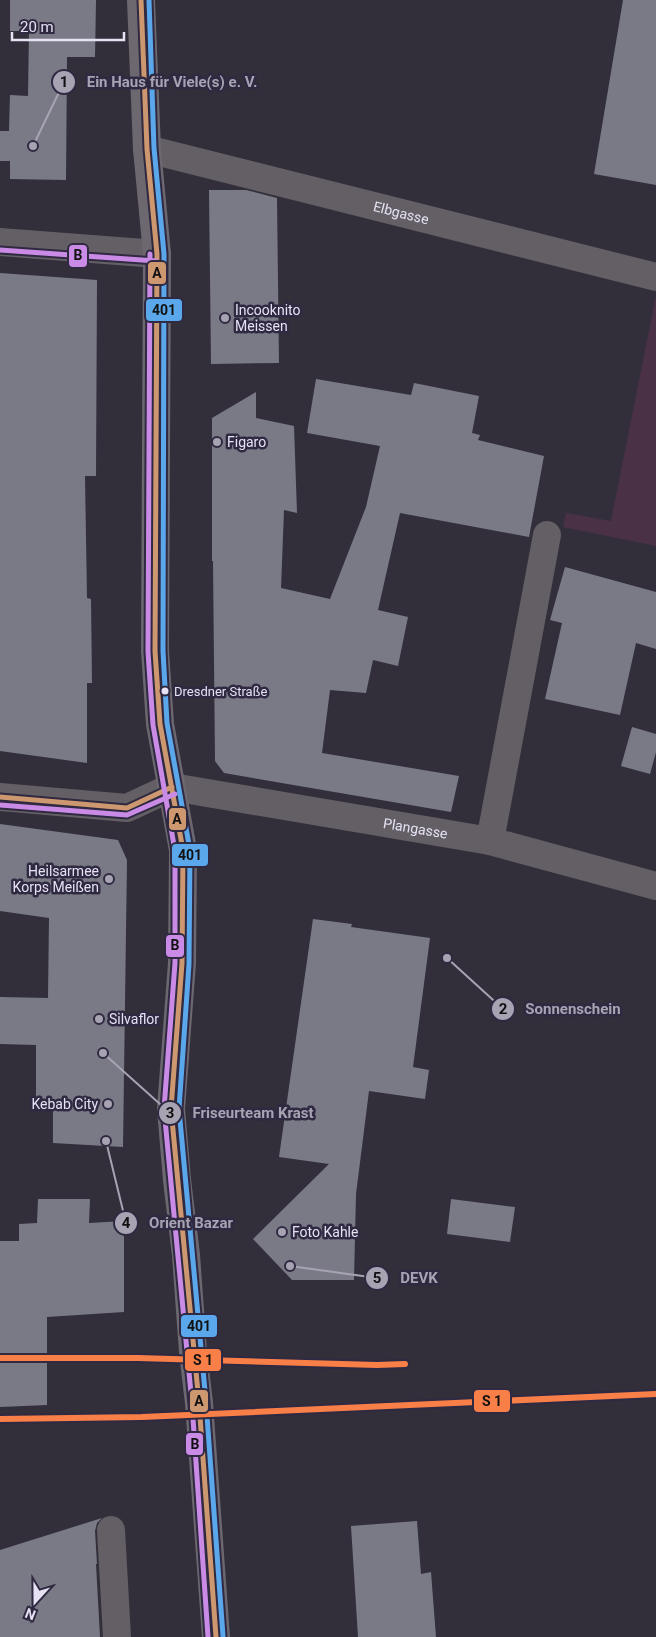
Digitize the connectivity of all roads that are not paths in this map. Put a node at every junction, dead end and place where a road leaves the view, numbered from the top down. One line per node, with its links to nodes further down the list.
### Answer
1 (141, 0): 2 (main road)
2 (147, 149): 4 (main road); 5 (street, Elbgasse)
3 (0, 242): 4 (street)
4 (156, 254): 7 (main road)
5 (656, 277)
6 (547, 535): 9 (street)
7 (172, 787): 8 (street); 9 (street, Plangasse); 13 (main road)
8 (0, 797)
9 (490, 842): 10 (street, Plangasse)
10 (656, 886)
11 (111, 1530): 12 (street)
12 (117, 1637)
13 (216, 1637)

